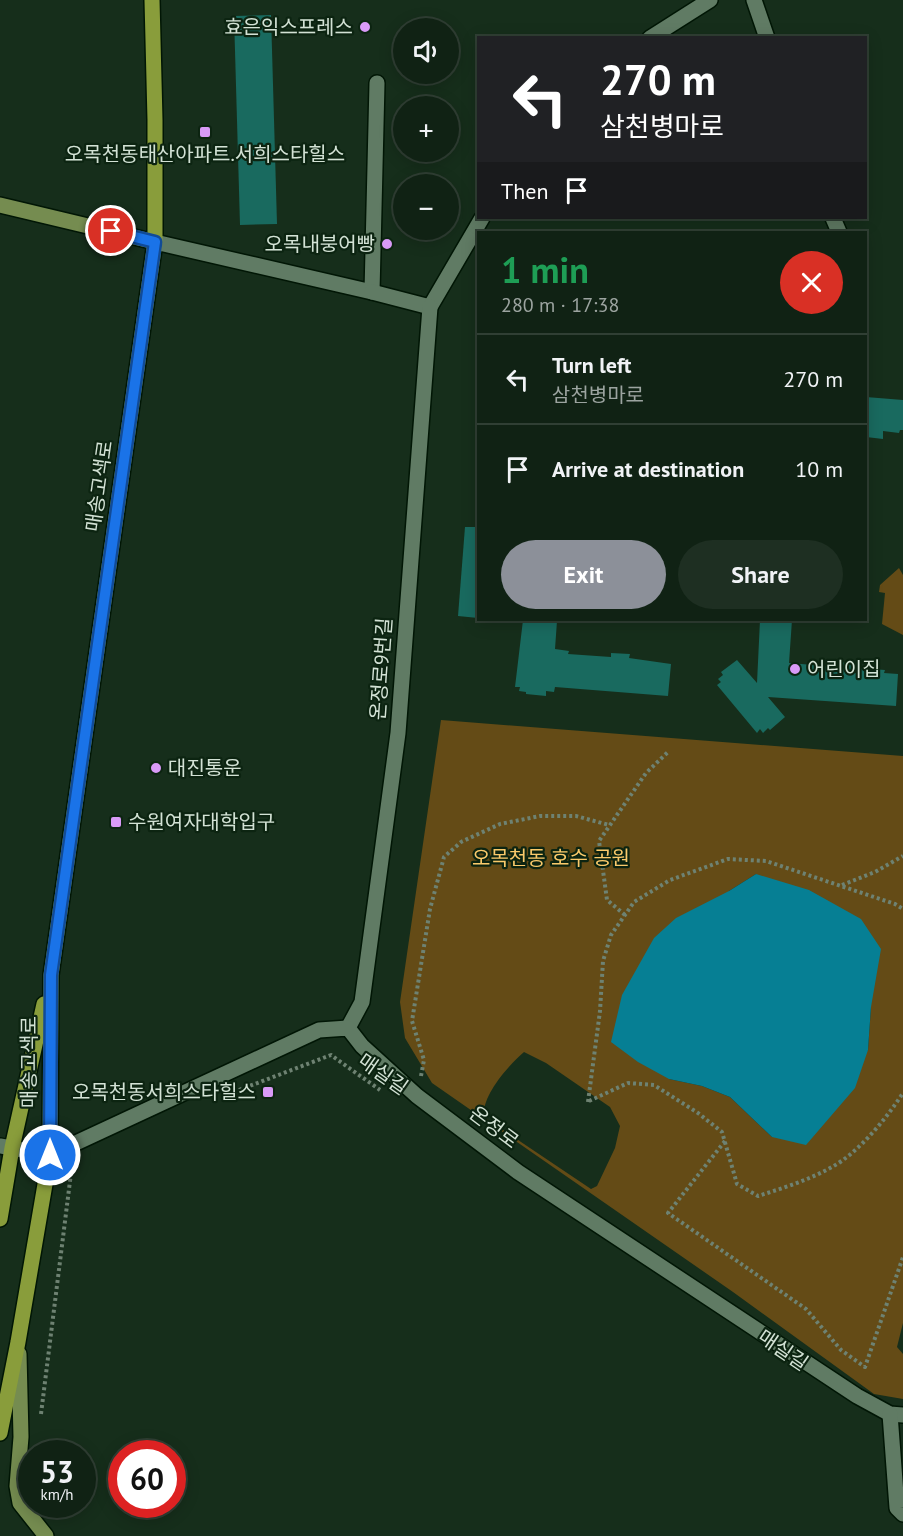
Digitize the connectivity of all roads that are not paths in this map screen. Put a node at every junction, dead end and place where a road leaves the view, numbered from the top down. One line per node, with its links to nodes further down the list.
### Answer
1 (152, 0): 9 (main road, 매송고색로)
2 (710, 0): 4 (street)
3 (754, 0): 5 (street)
4 (653, 36)
5 (766, 36)
6 (377, 83): 10 (street)
7 (0, 205): 9 (street)
8 (481, 219): 11 (street)
9 (155, 242): 10 (street); 12 (main road, 매송고색로)
10 (372, 292): 11 (street)
11 (430, 307): 13 (street, 온정로9번길)
12 (51, 975): 14 (main road, 매송고색로); 15 (main road, 매송고색로)
13 (348, 1028): 15 (street); 18 (street, 온정로)
14 (6, 1147): 15 (street); 16 (main road, 매송고색로)
15 (50, 1155): 17 (main road, 매송고색로)
16 (0, 1219)
17 (18, 1342): 19 (main road, 매송고색로); 21 (street)
18 (897, 1414): 20 (street)
19 (0, 1432)
20 (903, 1514)
21 (46, 1536)

